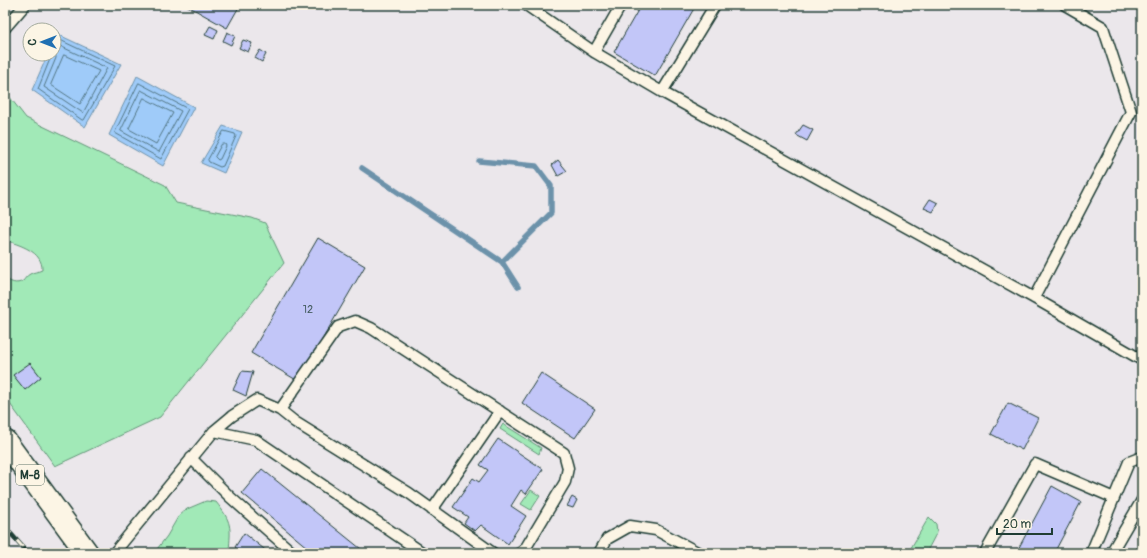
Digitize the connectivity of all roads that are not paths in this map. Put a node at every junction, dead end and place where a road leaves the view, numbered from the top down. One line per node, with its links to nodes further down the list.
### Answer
1 (25, 5): 6 (lane)
2 (526, 5): 7 (lane)
3 (620, 5): 7 (lane)
4 (716, 5): 8 (lane)
5 (1065, 5): 9 (lane)
6 (5, 28)
7 (594, 52): 8 (lane)
8 (662, 92): 9 (lane)
9 (1034, 298): 10 (lane)
10 (1142, 360)
11 (280, 410): 12 (lane); 13 (lane); 19 (lane)
12 (500, 412): 19 (lane); 25 (lane)
13 (214, 431): 16 (lane); 23 (lane)
14 (5, 441): 20 (main road, М-8)
15 (1142, 457): 17 (lane)
16 (191, 458): 21 (lane); 22 (lane)
17 (1114, 498): 28 (lane); 29 (lane)
18 (1142, 500): 30 (lane)
19 (432, 510): 24 (lane)
20 (86, 553)
21 (114, 553)
22 (293, 553)
23 (423, 553)
24 (493, 553)
25 (520, 553)
26 (599, 553): 27 (lane)
27 (698, 553)
28 (985, 553)
29 (1090, 553)
30 (1111, 553)

